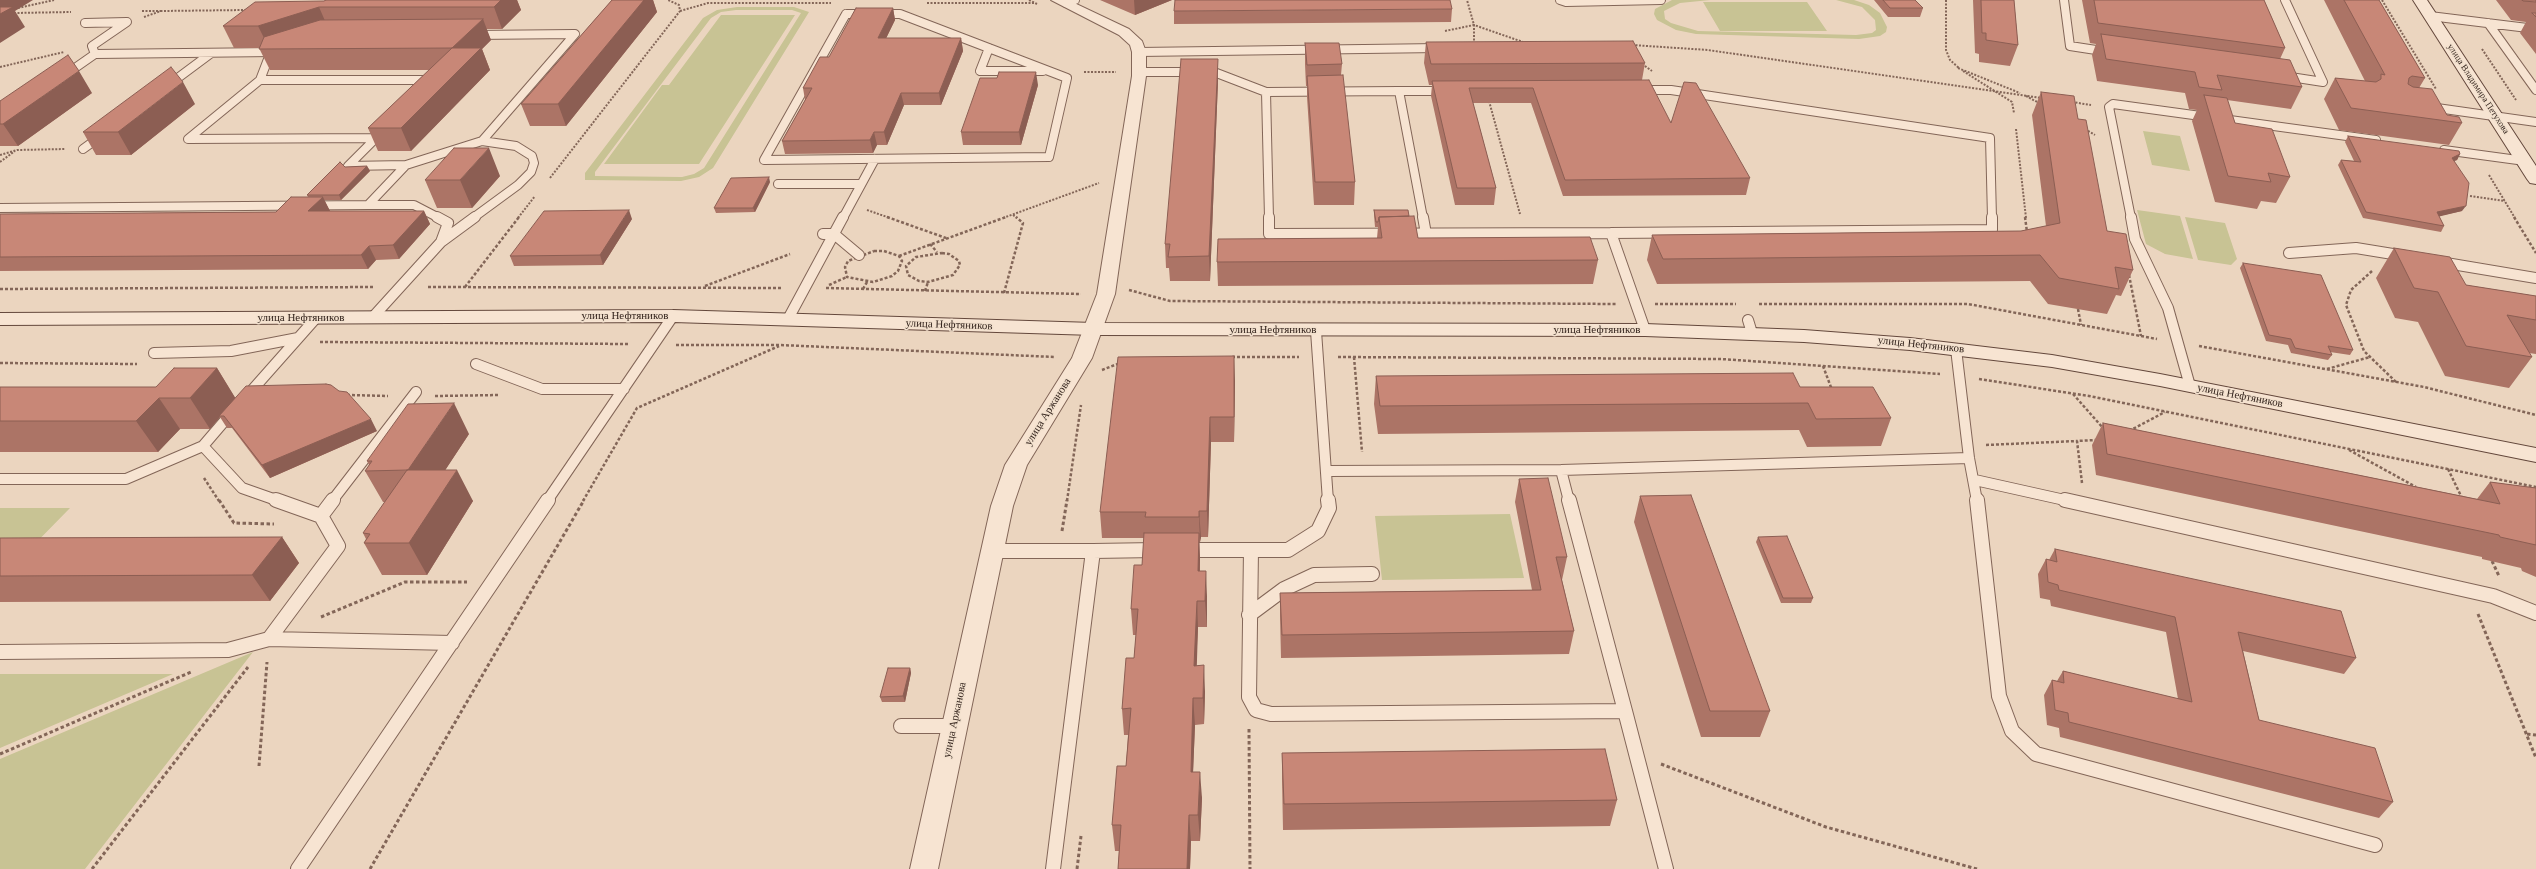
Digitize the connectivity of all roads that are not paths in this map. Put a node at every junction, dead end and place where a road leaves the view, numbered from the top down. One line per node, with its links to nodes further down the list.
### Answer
1 (1560, 0): 2 (lane)
2 (1661, 0)
3 (2064, 0): 16 (lane)
4 (2285, 0): 22 (lane)
5 (2420, 0): 7 (main road, улица Владимира Петухова)
6 (1066, 1): 15 (street)
7 (2430, 16): 9 (lane); 33 (main road, улица Владимира Петухова)
8 (85, 23): 17 (lane)
9 (2488, 23): 10 (lane); 26 (lane)
10 (2536, 29)
11 (464, 35): 38 (lane)
12 (1474, 47): 15 (lane)
13 (989, 48): 20 (lane); 20 (lane); 42 (lane)
14 (284, 49): 19 (lane)
15 (1139, 52): 21 (street, улица Аржанова)
16 (2118, 53)
17 (95, 54): 18 (lane); 23 (lane)
18 (210, 54): 19 (lane); 30 (lane)
19 (270, 54): 24 (lane)
20 (1051, 71): 42 (lane)
21 (1139, 72): 31 (lane); 65 (street, улица Аржанова)
22 (2275, 75)
23 (57, 80)
24 (260, 80): 27 (lane); 37 (lane)
25 (1632, 90): 50 (lane)
26 (2536, 90)
27 (424, 91)
28 (1399, 91): 29 (lane); 31 (lane); 53 (lane)
29 (1454, 91)
30 (159, 92)
31 (1266, 92): 53 (lane)
32 (2422, 106): 33 (lane)
33 (2496, 116): 35 (lane); 43 (main road, улица Владимира Петухова)
34 (392, 122): 37 (lane)
35 (2533, 122)
36 (108, 130): 40 (lane)
37 (376, 138): 44 (lane)
38 (482, 140): 44 (lane); 54 (lane)
39 (2389, 142): 74 (lane)
40 (83, 149)
41 (2436, 149): 43 (lane)
42 (875, 159): 47 (lane)
43 (2525, 161): 45 (main road, улица Владимира Петухова)
44 (406, 165): 48 (lane)
45 (2535, 176)
46 (778, 184): 47 (lane)
47 (861, 184): 52 (lane)
48 (368, 205): 49 (lane); 54 (lane)
49 (0, 208)
50 (1611, 233): 53 (lane); 66 (lane)
51 (823, 234): 52 (lane)
52 (834, 234): 56 (lane); 64 (lane)
53 (1426, 234)
54 (441, 242): 62 (lane)
55 (2289, 253): 57 (lane)
56 (859, 255)
57 (2418, 258)
58 (2433, 261): 59 (lane)
59 (2536, 278)
60 (673, 316): 62 (main road, улица Нефтяников); 64 (main road, улица Нефтяников); 75 (lane)
61 (316, 318): 62 (main road, улица Нефтяников); 63 (main road, улица Нефтяников); 68 (lane)
62 (372, 318)
63 (0, 319)
64 (788, 319): 65 (main road, улица Нефтяников)
65 (1094, 329): 67 (main road, улица Нефтяников); 86 (street, улица Аржанова)
66 (1645, 330): 67 (main road, улица Нефтяников); 69 (main road, улица Нефтяников)
67 (1316, 331): 81 (lane)
68 (298, 338): 70 (lane); 71 (lane)
69 (1956, 349): 74 (main road, улица Нефтяников); 78 (lane)
70 (154, 353)
71 (276, 364): 72 (lane); 77 (lane)
72 (289, 364)
73 (476, 364): 75 (lane)
74 (2190, 386): 79 (main road, улица Нефтяников)
75 (624, 390): 92 (lane)
76 (414, 394): 84 (lane)
77 (203, 446): 82 (lane); 84 (lane)
78 (1969, 452): 80 (lane); 83 (lane)
79 (2536, 455)
80 (1561, 470): 81 (lane); 94 (lane)
81 (1327, 471): 85 (lane)
82 (0, 479)
83 (1975, 480): 89 (lane); 97 (lane)
84 (321, 516): 91 (lane)
85 (1251, 550): 87 (lane); 90 (lane)
86 (991, 551): 87 (lane); 96 (street, улица Аржанова)
87 (1093, 551): 100 (lane)
88 (1372, 574): 90 (lane)
89 (2536, 613)
90 (1249, 615): 94 (lane)
91 (269, 639): 92 (lane); 93 (lane)
92 (452, 643): 98 (lane)
93 (0, 652)
94 (1625, 710): 101 (lane)
95 (901, 726): 96 (lane)
96 (954, 726): 99 (street, улица Аржанова)
97 (2375, 845)
98 (298, 869)
99 (924, 869)
100 (1053, 869)
101 (1666, 869)

